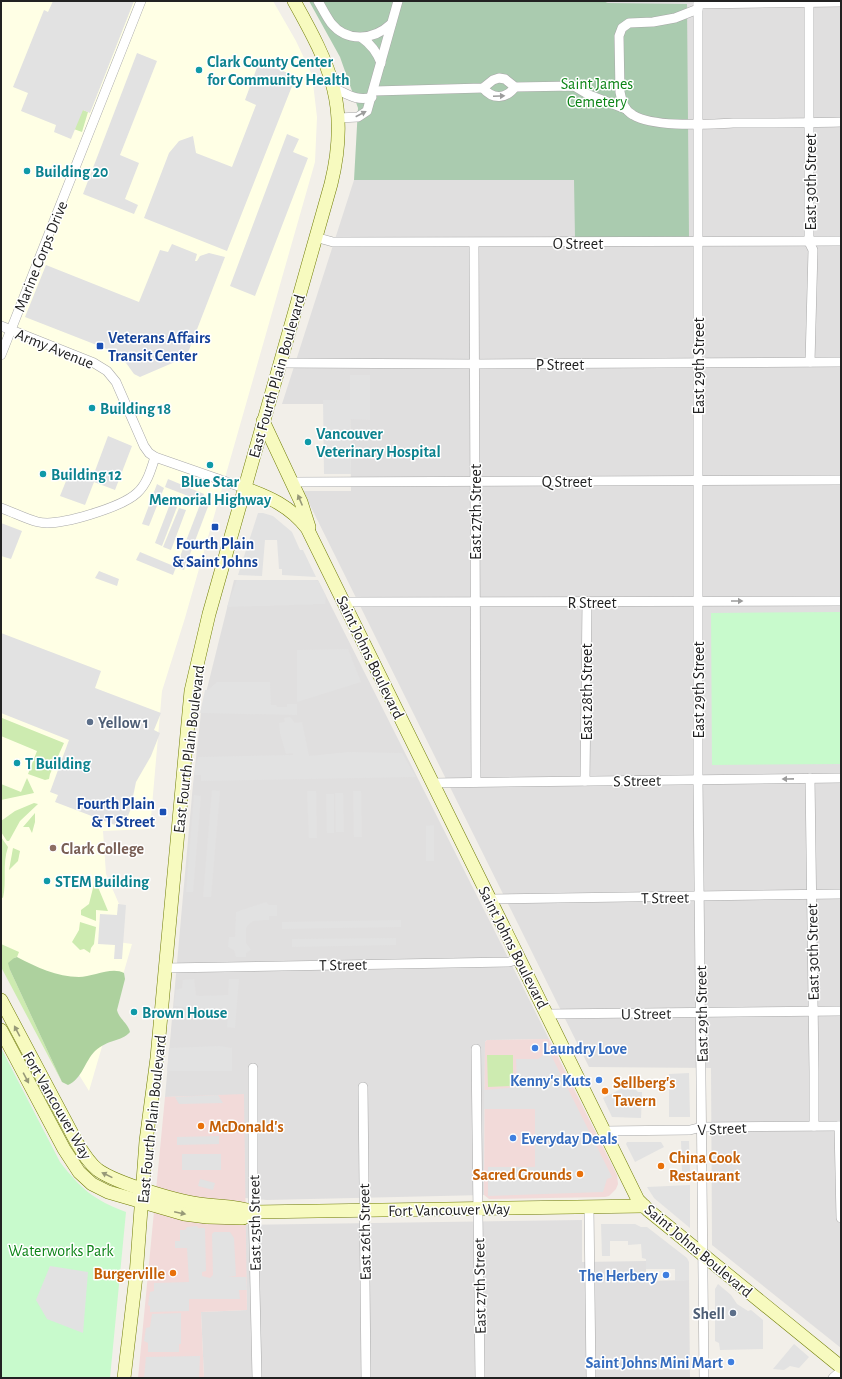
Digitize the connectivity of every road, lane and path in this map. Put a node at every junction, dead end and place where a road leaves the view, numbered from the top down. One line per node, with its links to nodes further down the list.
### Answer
1 (141, 1): 26 (street, Marine Corps Drive)
2 (294, 1): 12 (street, East Fourth Plain Boulevard)
3 (318, 1): 9 (street)
4 (398, 1): 8 (street)
5 (810, 2): 6 (street); 7 (street); 17 (street, East 30th Street)
6 (841, 2)
7 (698, 5): 15 (street); 19 (street, East 29th Street)
8 (392, 22): 9 (street); 10 (street)
9 (362, 38): 10 (street)
10 (381, 63): 14 (street)
11 (515, 87): 13 (street, one-way to 11); 13 (street); 15 (street)
12 (334, 88): 14 (street); 16 (street, East Fourth Plain Boulevard)
13 (483, 88): 14 (street)
14 (373, 94): 16 (street, one-way to 14)
15 (626, 109): 19 (street)
16 (339, 118): 20 (street, East Fourth Plain Boulevard)
17 (810, 122): 18 (street); 19 (street); 22 (street, East 30th Street)
18 (841, 122)
19 (698, 124): 24 (street, East 29th Street)
20 (315, 237): 23 (street, O Street); 31 (street, East Fourth Plain Boulevard)
21 (841, 241): 22 (street, O Street)
22 (809, 242): 24 (street, O Street); 29 (street, East 30th Street)
23 (474, 243): 24 (street, O Street); 32 (street, East 27th Street)
24 (697, 243): 28 (street, East 29th Street)
25 (1, 326): 26 (street, Army Avenue)
26 (11, 330): 27 (street, Marine Corps Drive); 34 (street, Army Avenue)
27 (1, 355)
28 (698, 362): 29 (street, P Street); 32 (street, P Street); 36 (street, East 29th Street)
29 (810, 362): 30 (street, P Street)
30 (841, 362)
31 (279, 363): 32 (street, P Street); 33 (street, East Fourth Plain Boulevard)
32 (475, 364): 38 (street, East 27th Street)
33 (263, 421): 37 (street); 39 (street, East Fourth Plain Boulevard)
34 (155, 458): 39 (street); 40 (street)
35 (841, 480): 36 (street, Q Street)
36 (698, 481): 38 (street, Q Street); 46 (street, East 29th Street)
37 (292, 482): 38 (street, Q Street); 41 (street, one-way to 37)
38 (475, 482): 44 (street, East 27th Street)
39 (244, 488): 41 (street, Saint Johns Boulevard); 58 (street, East Fourth Plain Boulevard)
40 (1, 508)
41 (312, 537): 43 (street, Saint Johns Boulevard)
42 (841, 600): 46 (street, R Street, one-way to 42)
43 (344, 602): 44 (street, R Street); 52 (street, Saint Johns Boulevard)
44 (475, 602): 45 (street, R Street); 51 (street, East 27th Street)
45 (587, 602): 46 (street, R Street); 50 (street, East 28th Street)
46 (698, 602): 49 (street, East 29th Street)
47 (810, 778): 48 (street, S Street); 49 (street, S Street, one-way to 49); 54 (street, East 30th Street)
48 (841, 778)
49 (698, 780): 50 (street, S Street); 55 (street, East 29th Street)
50 (586, 781): 51 (street, S Street)
51 (476, 782): 52 (street, S Street)
52 (432, 783): 56 (street, Saint Johns Boulevard)
53 (841, 894): 54 (street, T Street)
54 (812, 895): 55 (street, T Street); 60 (street, East 30th Street)
55 (700, 896): 56 (street, T Street); 62 (street, East 29th Street)
56 (490, 899): 57 (street, Saint Johns Boulevard)
57 (520, 959): 58 (street, T Street); 63 (street, Saint Johns Boulevard)
58 (166, 968): 72 (street, East Fourth Plain Boulevard)
59 (1, 1000): 72 (street, Fort Vancouver Way, one-way to 59)
60 (813, 1011): 61 (street, U Street); 62 (street, U Street); 68 (street, East 30th Street)
61 (841, 1011)
62 (701, 1012): 63 (street, U Street); 70 (street, East 29th Street)
63 (547, 1014): 71 (street, Saint Johns Boulevard)
64 (1, 1030): 73 (street, Fort Vancouver Way, one-way to 73)
65 (476, 1049): 76 (street, East 27th Street)
66 (253, 1068): 78 (street, East 25th Street)
67 (363, 1087): 77 (street, East 26th Street)
68 (814, 1126): 69 (street, V Street); 70 (street, V Street)
69 (840, 1126): 79 (street)
70 (702, 1127): 71 (street, V Street); 80 (street, East 29th Street)
71 (604, 1131): 74 (street, Saint Johns Boulevard)
72 (143, 1189): 73 (street, East Fourth Plain Boulevard); 78 (street, Fort Vancouver Way)
73 (142, 1203): 78 (street, Fort Vancouver Way, one-way to 78); 83 (street, East Fourth Plain Boulevard)
74 (644, 1206): 75 (street, Fort Vancouver Way); 80 (street, Saint Johns Boulevard)
75 (589, 1207): 76 (street, Fort Vancouver Way); 87 (street)
76 (478, 1209): 77 (street, Fort Vancouver Way); 86 (street, East 27th Street)
77 (364, 1211): 78 (street, Fort Vancouver Way); 85 (street, East 26th Street)
78 (254, 1212): 84 (street, East 25th Street)
79 (841, 1218)
80 (703, 1255): 81 (street, Saint Johns Boulevard); 88 (street, East 29th Street)
81 (841, 1367)
82 (841, 1371): 89 (street)
83 (124, 1378)
84 (257, 1378)
85 (366, 1378)
86 (480, 1378)
87 (591, 1378)
88 (704, 1378)
89 (833, 1378)

